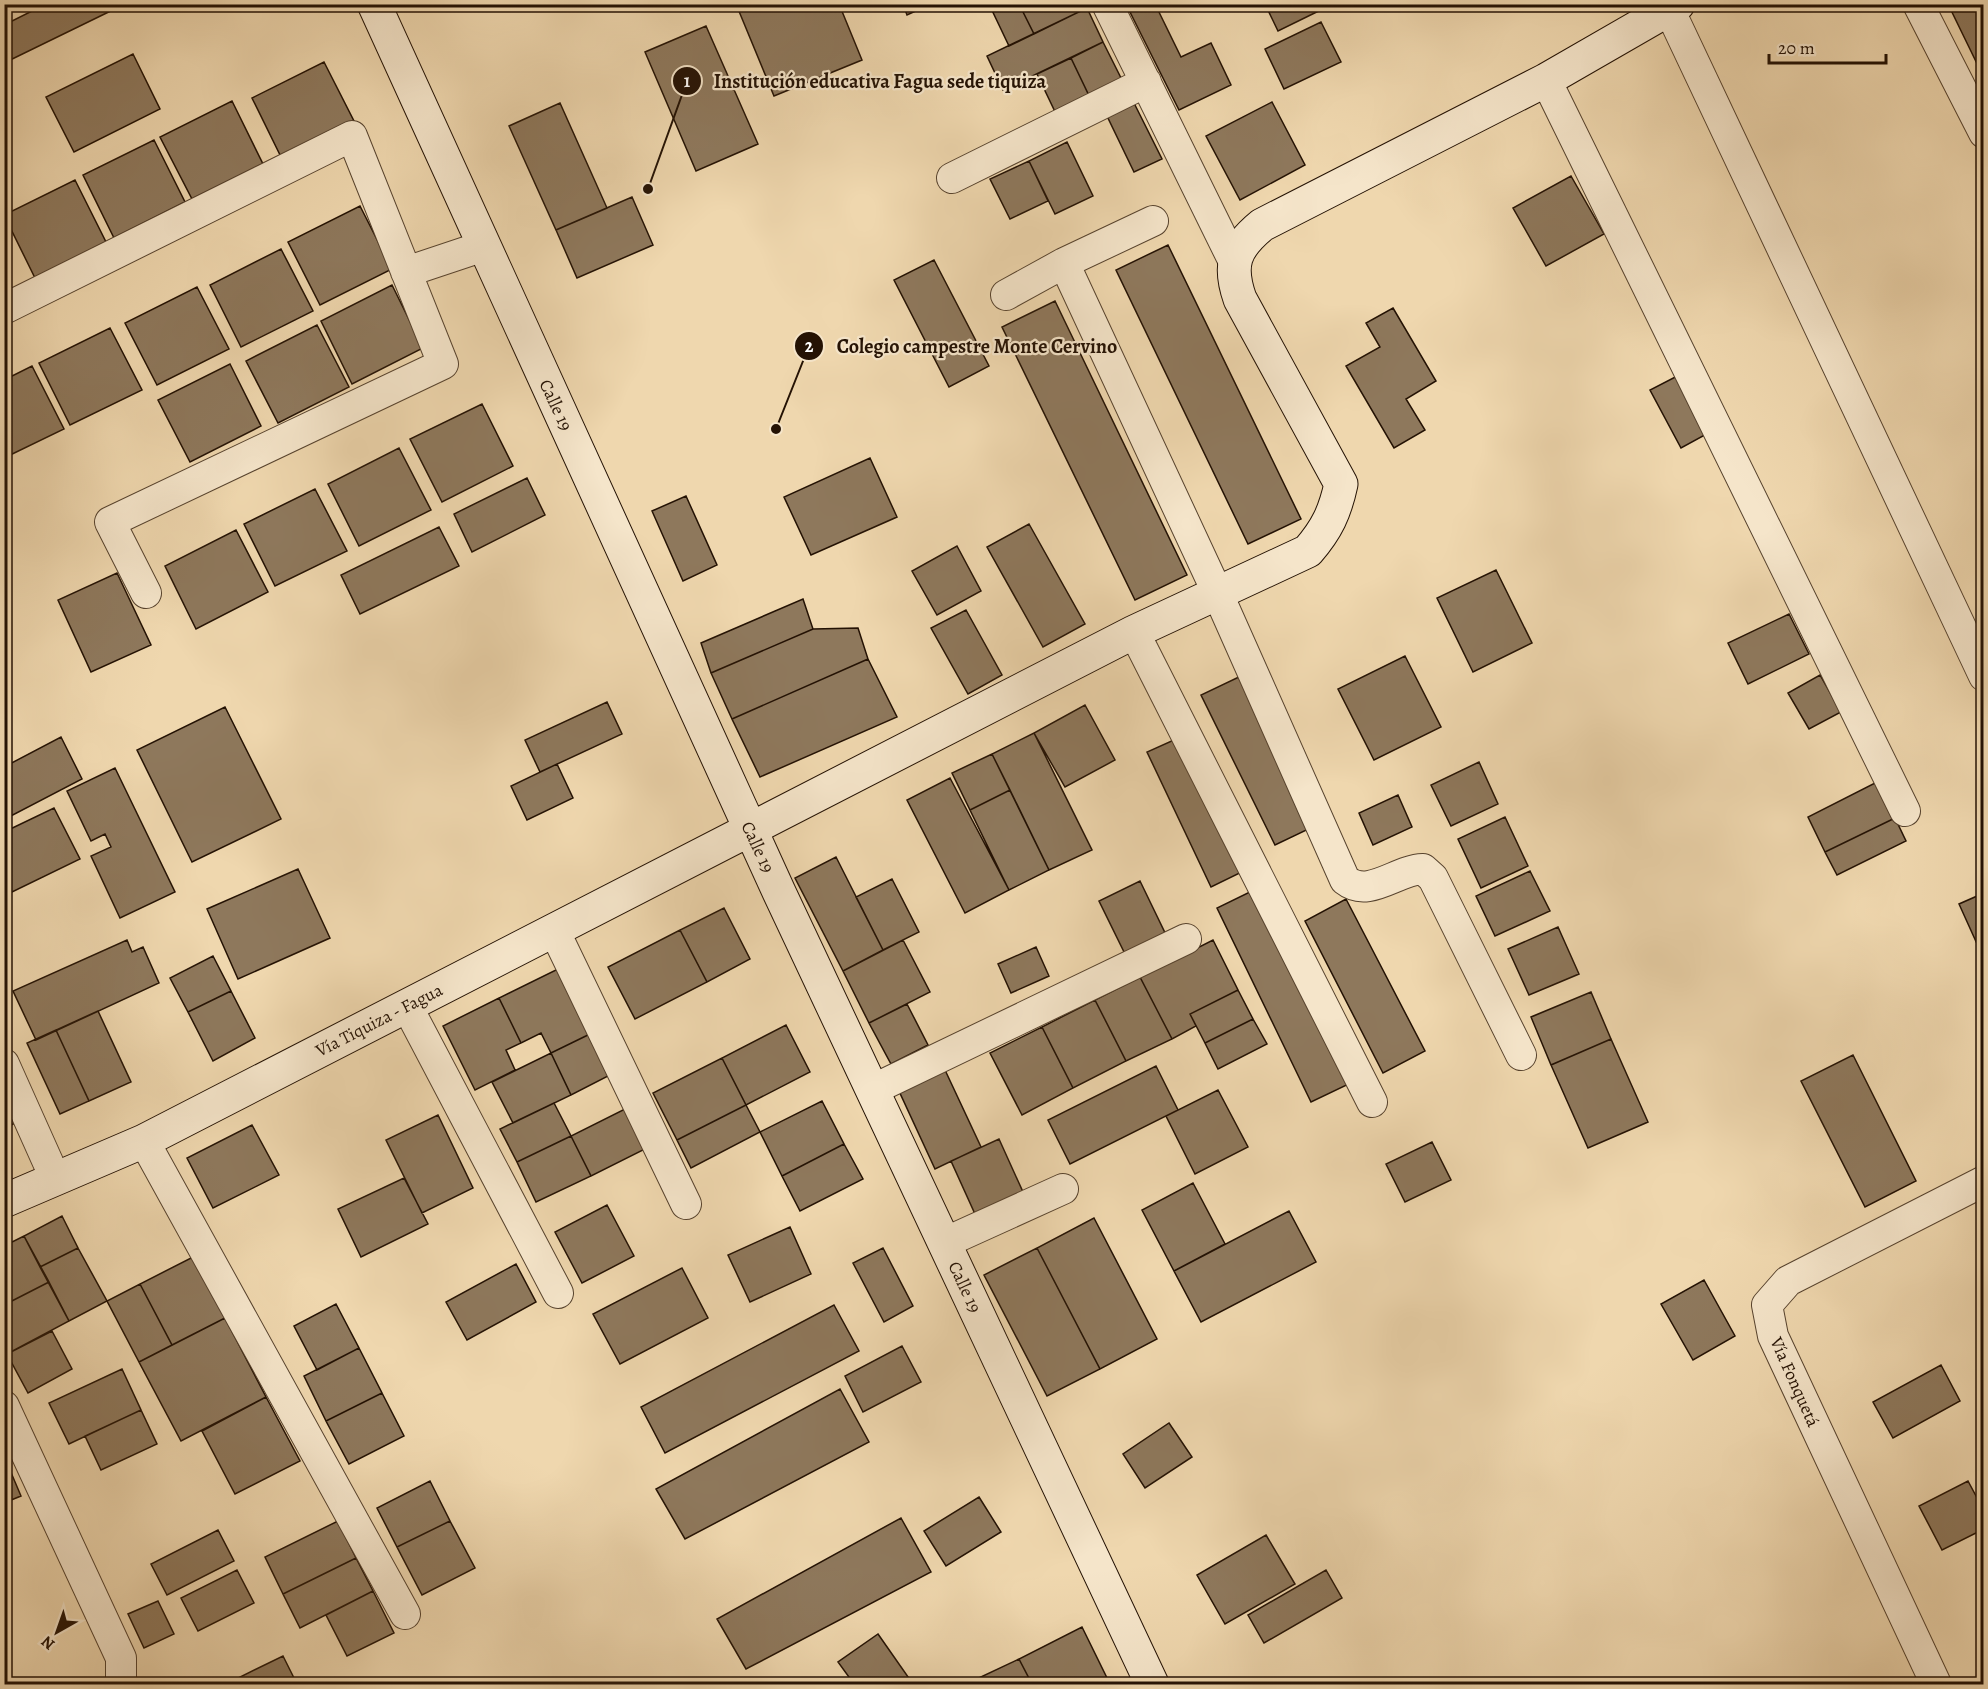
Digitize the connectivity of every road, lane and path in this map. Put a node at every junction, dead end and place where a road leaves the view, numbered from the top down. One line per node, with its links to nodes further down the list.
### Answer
1 (374, 4): 10 (street, Calle 19)
2 (1107, 4): 6 (street)
3 (1918, 4): 7 (street)
4 (1674, 7): 5 (street); 19 (street)
5 (1546, 80): 11 (street); 20 (street)
6 (1146, 82): 8 (street); 11 (street)
7 (1983, 133)
8 (952, 178)
9 (1153, 221): 12 (street)
10 (484, 246): 13 (street); 21 (street, Calle 19)
11 (1234, 262): 16 (street, Vía Tiquiza - Fagua)
12 (1064, 263): 14 (street); 16 (street)
13 (406, 272): 15 (street); 17 (street)
14 (1005, 296)
15 (4, 306)
16 (1217, 592): 18 (street, Vía Tiquiza - Fagua); 25 (street)
17 (146, 593)
18 (1134, 632): 21 (street, Vía Tiquiza - Fagua); 28 (street)
19 (1983, 676)
20 (1905, 811)
21 (750, 829): 22 (street, Vía Tiquiza - Fagua); 27 (street, Calle 19)
22 (554, 930): 24 (street, Vía Tiquiza - Fagua); 34 (street)
23 (1186, 939): 27 (street)
24 (407, 1006): 29 (street, Vía Tiquiza - Fagua); 36 (street)
25 (1521, 1055)
26 (4, 1064): 30 (street)
27 (872, 1090): 35 (street, Calle 19)
28 (1372, 1102)
29 (144, 1141): 30 (street, Vía Tiquiza - Fagua); 38 (street)
30 (54, 1178): 33 (street, Vía Tiquiza - Fagua)
31 (1983, 1181): 41 (street, Vía Fonquetá)
32 (1063, 1189): 35 (street)
33 (4, 1201)
34 (686, 1204)
35 (944, 1243): 40 (street, Calle 19)
36 (558, 1293)
37 (4, 1406): 39 (street)
38 (405, 1614)
39 (121, 1684)
40 (1152, 1684)
41 (1936, 1684)

